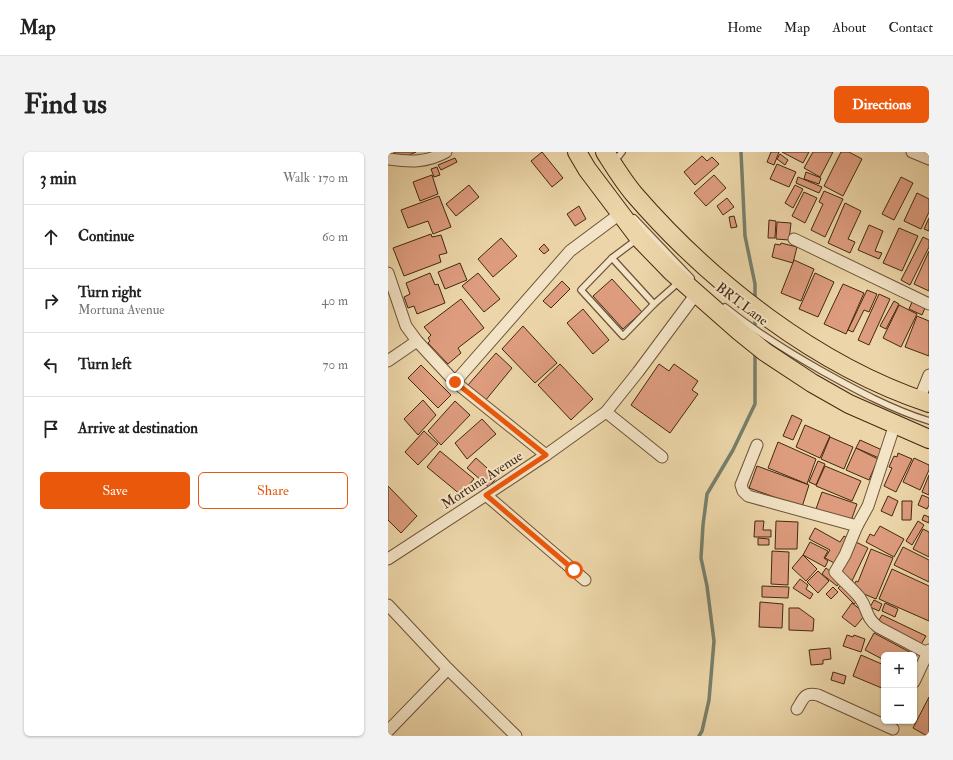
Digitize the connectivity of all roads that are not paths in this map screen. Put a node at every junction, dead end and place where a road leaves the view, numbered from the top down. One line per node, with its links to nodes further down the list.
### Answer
1 (446, 152): 5 (street)
2 (582, 152): 7 (highway)
3 (912, 152): 6 (street)
4 (613, 156): 22 (highway)
5 (388, 159)
6 (929, 159)
7 (626, 214): 8 (highway); 12 (lane, BRT Lane); 21 (street)
8 (639, 238): 10 (lane); 12 (highway)
9 (794, 239): 14 (street)
10 (612, 258): 13 (lane); 13 (lane)
11 (388, 273): 17 (street)
12 (691, 286): 13 (lane); 16 (highway); 23 (street, Mortuna Avenue)
13 (654, 304)
14 (929, 304)
15 (723, 305): 16 (lane, BRT Lane)
16 (739, 325): 18 (highway)
17 (417, 341): 19 (street); 21 (street)
18 (766, 344): 24 (lane, BRT Lane); 25 (highway)
19 (388, 361)
20 (929, 375): 22 (street)
21 (455, 382): 28 (street)
22 (924, 401)
23 (606, 412): 28 (street, Mortuna Avenue); 29 (street)
24 (929, 421)
25 (894, 424): 26 (highway); 31 (street)
26 (929, 439)
27 (757, 445): 31 (street)
28 (546, 455): 30 (street, Mortuna Avenue)
29 (662, 457)
30 (486, 495): 32 (street, Mortuna Avenue); 33 (street)
31 (857, 526): 35 (street)
32 (388, 559)
33 (585, 580)
34 (388, 605): 36 (street)
35 (928, 652): 37 (street)
36 (448, 669): 40 (street); 41 (street)
37 (917, 676)
38 (797, 709): 39 (street)
39 (893, 729)
40 (388, 731)
41 (516, 736)

